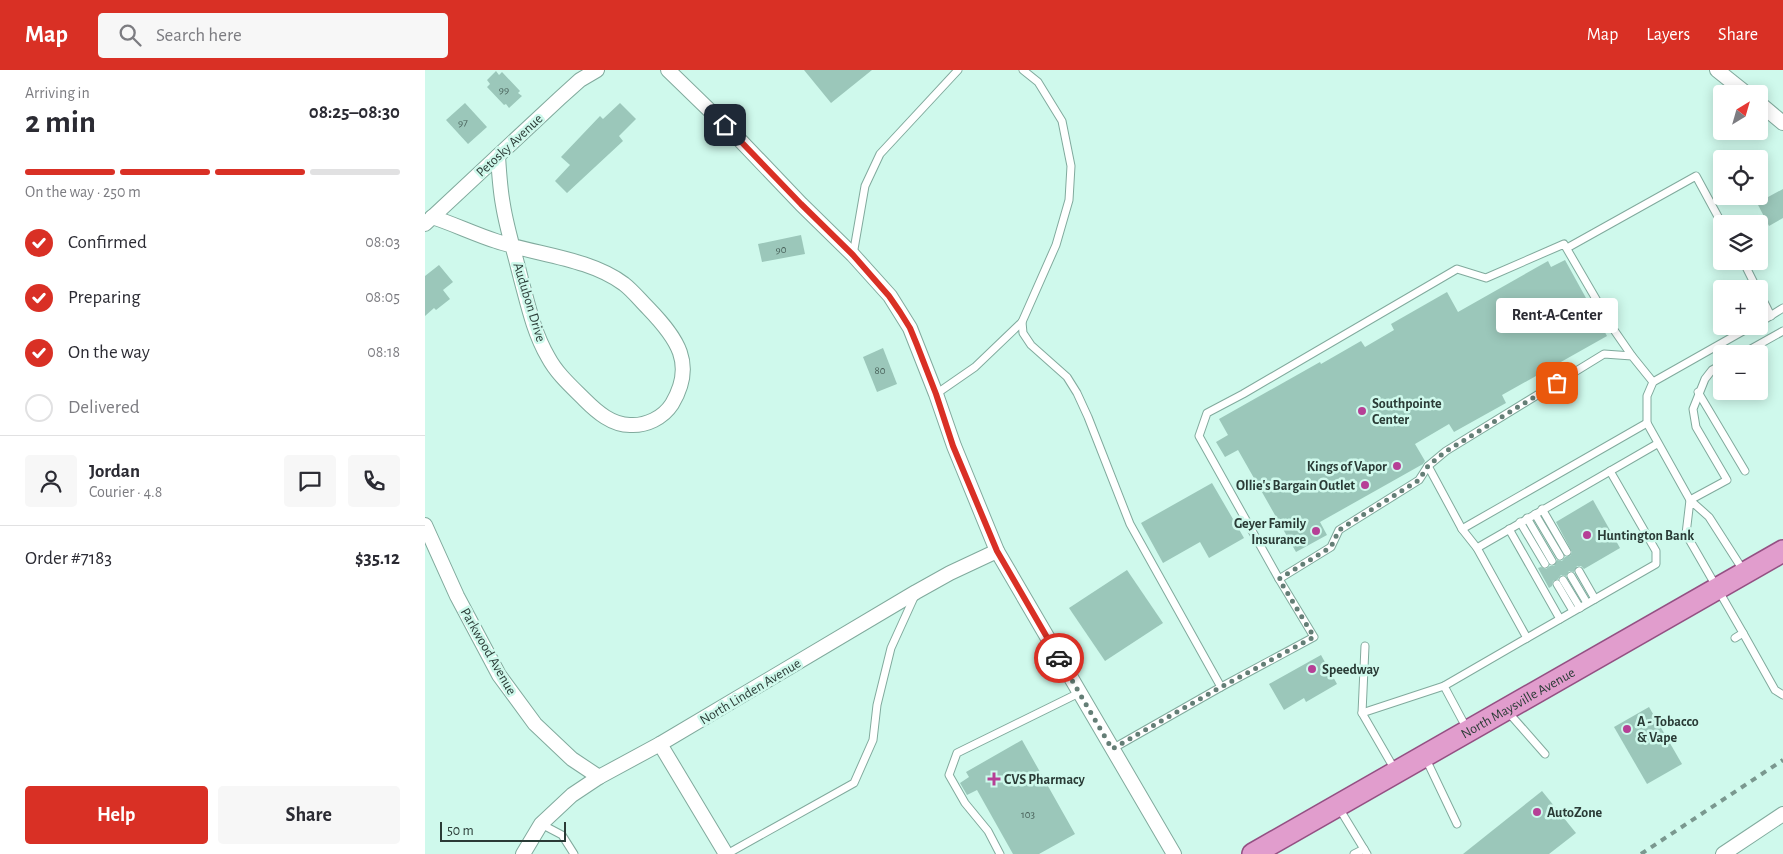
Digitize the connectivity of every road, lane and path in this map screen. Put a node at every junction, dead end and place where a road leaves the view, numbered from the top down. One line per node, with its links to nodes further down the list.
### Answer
1 (597, 70): 10 (street, Petosky Avenue)
2 (656, 70): 6 (street)
3 (958, 70): 15 (lane)
4 (1023, 70): 20 (lane)
5 (1717, 70): 7 (street)
6 (672, 74): 15 (street)
7 (1736, 85)
8 (1768, 110): 9 (street)
9 (1783, 122)
10 (498, 156): 12 (street, Petosky Avenue); 13 (street, Audubon Drive)
11 (1717, 215): 14 (lane)
12 (429, 220): 13 (street, Audubon Drive)
13 (512, 245): 13 (street, Audubon Drive)
14 (1567, 248): 24 (lane); 50 (lane)
15 (853, 255): 28 (street)
16 (1783, 308): 18 (lane)
17 (1768, 310): 18 (lane)
18 (1771, 316): 19 (lane)
19 (1768, 318)
20 (1022, 322): 28 (lane); 63 (lane)
21 (1783, 331): 23 (lane)
22 (1736, 335): 26 (lane)
23 (1758, 345)
24 (1632, 356): 26 (lane); 31 (lane)
25 (1713, 369): 27 (lane)
26 (1653, 382): 29 (lane)
27 (1698, 392): 33 (lane); 34 (lane)
28 (936, 394): 43 (street)
29 (1647, 423): 30 (lane); 40 (lane)
30 (1657, 444): 32 (lane); 34 (lane)
31 (1428, 466): 40 (lane); 50 (lane)
32 (1610, 470): 35 (lane); 54 (lane)
33 (1745, 471)
34 (1690, 500): 48 (lane); 52 (lane)
35 (1543, 509): 36 (lane); 45 (lane)
36 (1535, 514): 37 (lane); 46 (lane)
37 (1527, 518): 38 (lane); 38 (lane)
38 (1520, 522): 41 (lane)
39 (425, 525): 74 (street, Parkwood Avenue)
40 (1462, 529): 42 (lane)
41 (1509, 529): 42 (lane); 57 (lane)
42 (1477, 548): 59 (lane)
43 (997, 551): 53 (street, North Linden Avenue); 64 (street)
44 (1783, 551): 48 (main road, North Maysville Avenue)
45 (1567, 552)
46 (1560, 556)
47 (1579, 572): 54 (lane)
48 (1744, 572): 52 (main road, North Maysville Avenue)
49 (1571, 576): 55 (lane)
50 (1279, 579): 63 (lane)
51 (1560, 582): 56 (lane)
52 (1717, 588): 58 (lane); 66 (main road, North Maysville Avenue)
53 (916, 592): 69 (street, North Linden Avenue); 82 (lane)
54 (1595, 599): 55 (lane)
55 (1587, 603): 56 (lane)
56 (1576, 610): 57 (lane)
57 (1560, 619): 59 (lane)
58 (1743, 633): 60 (lane); 65 (lane)
59 (1527, 638): 62 (lane)
60 (1735, 638)
61 (1365, 646): 67 (lane)
62 (1444, 686): 67 (lane); 68 (lane)
63 (1221, 687): 70 (lane)
64 (1079, 692): 70 (street); 83 (lane)
65 (1783, 695)
66 (1506, 710): 68 (main road, North Maysville Avenue); 71 (lane)
67 (1362, 713): 73 (lane)
68 (1468, 732): 72 (main road, North Maysville Avenue)
69 (660, 744): 74 (street, North Linden Avenue); 82 (street)
70 (1112, 749): 84 (street)
71 (1545, 754)
72 (1425, 756): 73 (main road, North Maysville Avenue); 78 (lane)
73 (1396, 773): 75 (main road, North Maysville Avenue)
74 (599, 777): 77 (street, North Linden Avenue)
75 (1337, 806): 79 (lane); 85 (main road, North Maysville Avenue)
76 (1783, 814): 87 (street)
77 (541, 824): 80 (street, North Linden Avenue); 81 (lane)
78 (1457, 824)
79 (1365, 851): 86 (lane)
80 (523, 854)
81 (574, 854)
82 (727, 854)
83 (1001, 854)
84 (1174, 854)
85 (1253, 854)
86 (1354, 854)
87 (1723, 854)

